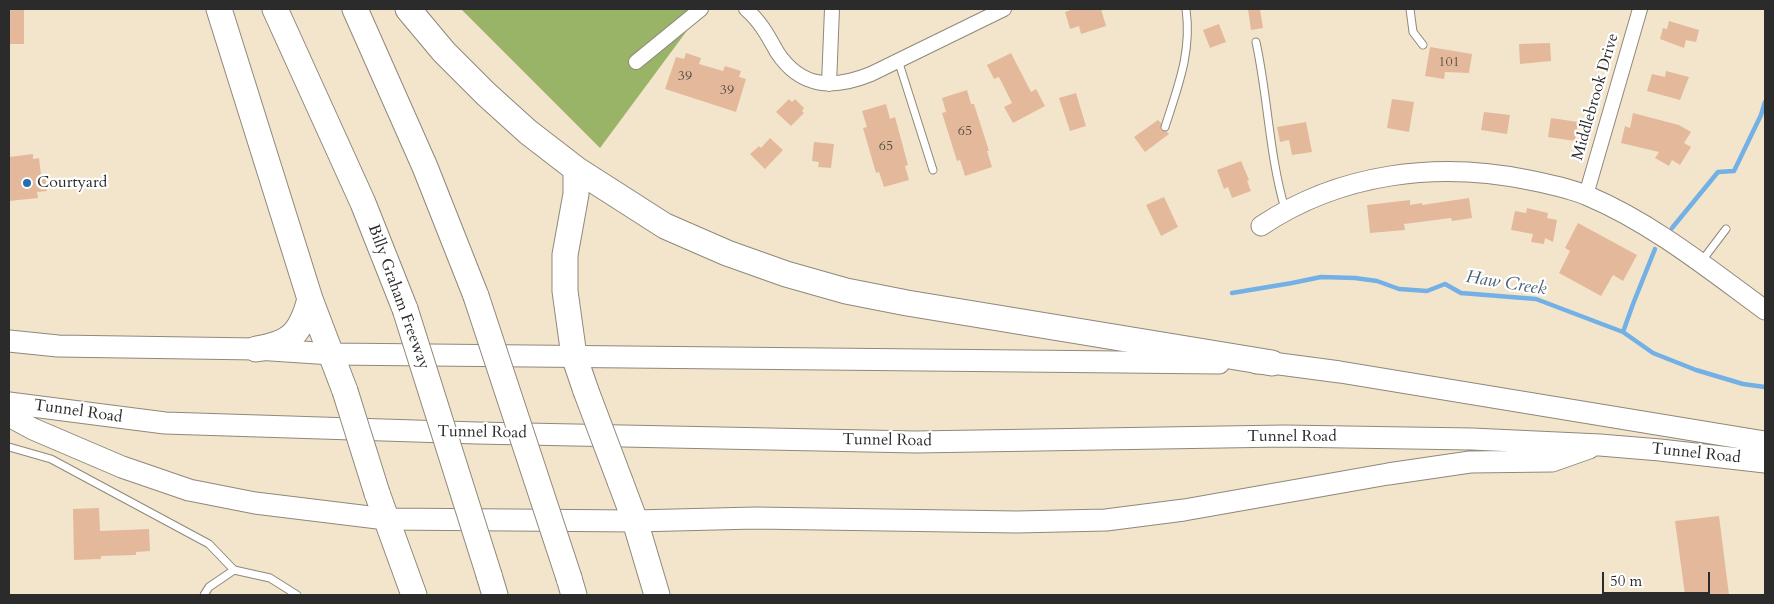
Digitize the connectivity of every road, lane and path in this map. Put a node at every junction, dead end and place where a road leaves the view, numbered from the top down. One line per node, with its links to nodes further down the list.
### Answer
1 (220, 9): 25 (highway)
2 (276, 9): 41 (highway, Billy Graham Freeway, bridge)
3 (355, 9): 42 (highway, bridge)
4 (408, 9): 18 (highway)
5 (701, 9): 15 (street)
6 (746, 9): 16 (street)
7 (832, 9): 16 (street)
8 (1004, 9): 14 (street)
9 (1186, 9): 17 (lane)
10 (1410, 9): 13 (lane)
11 (1640, 9): 20 (street, Middlebrook Drive)
12 (1256, 42): 21 (lane)
13 (1423, 46)
14 (898, 60): 16 (street); 19 (lane)
15 (636, 62)
16 (829, 84)
17 (1165, 127)
18 (576, 169): 30 (highway); 31 (highway)
19 (933, 170)
20 (1586, 195): 21 (street); 24 (street)
21 (1285, 210): 22 (street)
22 (1261, 226)
23 (1726, 229): 24 (lane)
24 (1700, 263): 26 (street)
25 (310, 299): 28 (highway); 29 (highway)
26 (1765, 310)
27 (9, 341): 28 (main road)
28 (256, 348): 29 (main road)
29 (332, 354): 30 (main road); 38 (highway, bridge)
30 (574, 356): 31 (main road); 39 (highway, bridge)
31 (1272, 363): 34 (main road)
32 (9, 402): 35 (main road, Tunnel Road)
33 (9, 416): 38 (main road)
34 (1765, 442)
35 (1600, 445): 37 (main road, Tunnel Road); 39 (main road)
36 (9, 447): 40 (lane)
37 (1765, 462)
38 (386, 519): 39 (main road); 45 (highway)
39 (635, 522): 46 (highway)
40 (234, 570): 43 (lane); 44 (lane)
41 (492, 585)
42 (572, 587)
43 (204, 595)
44 (297, 595)
45 (414, 595)
46 (656, 595)

